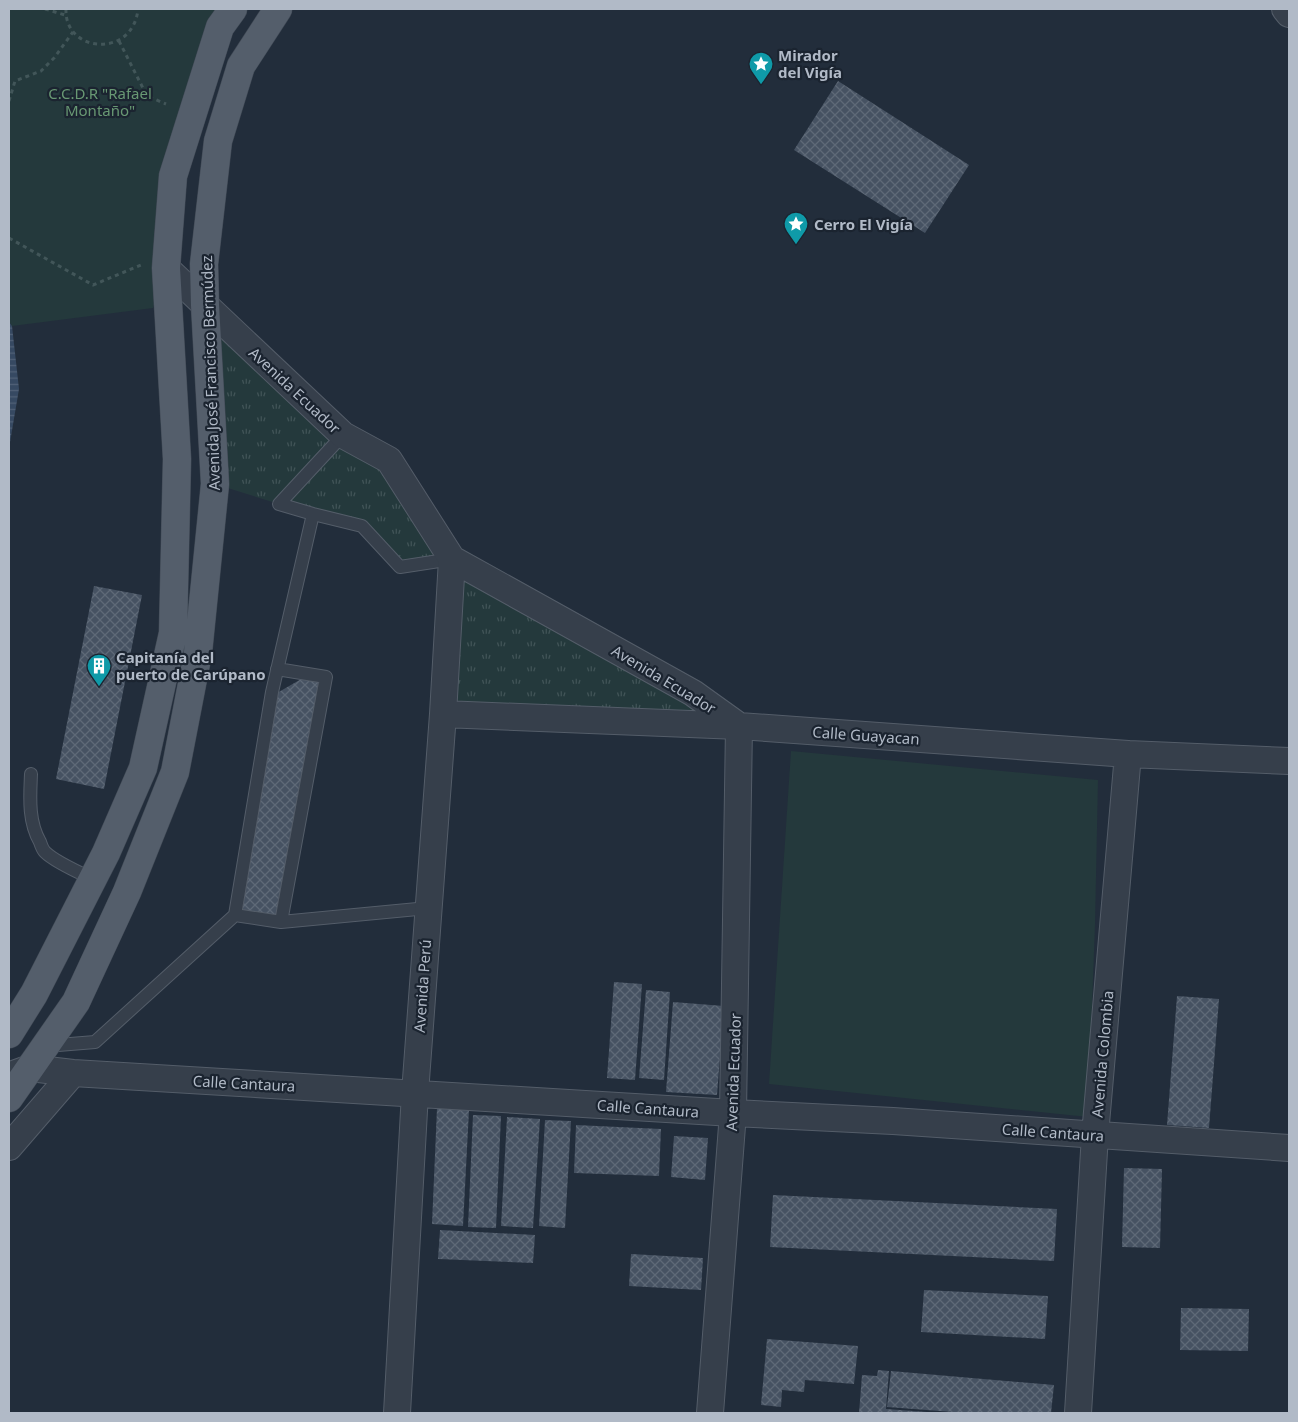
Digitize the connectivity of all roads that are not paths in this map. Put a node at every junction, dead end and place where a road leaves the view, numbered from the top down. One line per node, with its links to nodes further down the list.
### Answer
1 (233, 9): 5 (main road)
2 (278, 9): 6 (main road, Avenida José Francisco Bermúdez)
3 (1286, 9): 4 (street)
4 (1289, 14)
5 (166, 268): 6 (street, Avenida Ecuador); 16 (main road)
6 (205, 305): 7 (street, Avenida Ecuador); 21 (main road, Avenida José Francisco Bermúdez)
7 (343, 435): 8 (lane); 9 (street, Avenida Ecuador)
8 (313, 514): 9 (lane); 10 (lane)
9 (452, 560): 11 (street, Avenida Perú); 12 (street, Avenida Ecuador)
10 (277, 669): 18 (lane); 19 (lane)
11 (443, 714): 12 (street, Calle Guayacan); 17 (street, Avenida Perú)
12 (740, 726): 13 (street, Calle Guayacan); 26 (street, Avenida Ecuador)
13 (1128, 754): 14 (street, Calle Guayacan); 27 (street, Avenida Colombia)
14 (1289, 762)
15 (31, 774): 16 (lane)
16 (93, 879): 20 (main road)
17 (428, 908): 19 (lane); 24 (street, Avenida Perú)
18 (235, 915): 19 (lane); 21 (lane)
19 (281, 922)
20 (9, 1034)
21 (46, 1046): 22 (main road, Avenida José Francisco Bermúdez)
22 (20, 1072): 23 (street, Calle Cantaura); 25 (main road, Avenida José Francisco Bermúdez)
23 (73, 1073): 24 (street, Calle Cantaura); 28 (street)
24 (415, 1093): 26 (street, Calle Cantaura); 30 (street, Avenida Perú)
25 (9, 1098)
26 (733, 1113): 27 (street, Calle Cantaura); 31 (street, Avenida Ecuador)
27 (1095, 1134): 29 (street, Calle Cantaura); 32 (street, Avenida Colombia)
28 (9, 1147)
29 (1289, 1148)
30 (397, 1413)
31 (710, 1413)
32 (1078, 1413)

